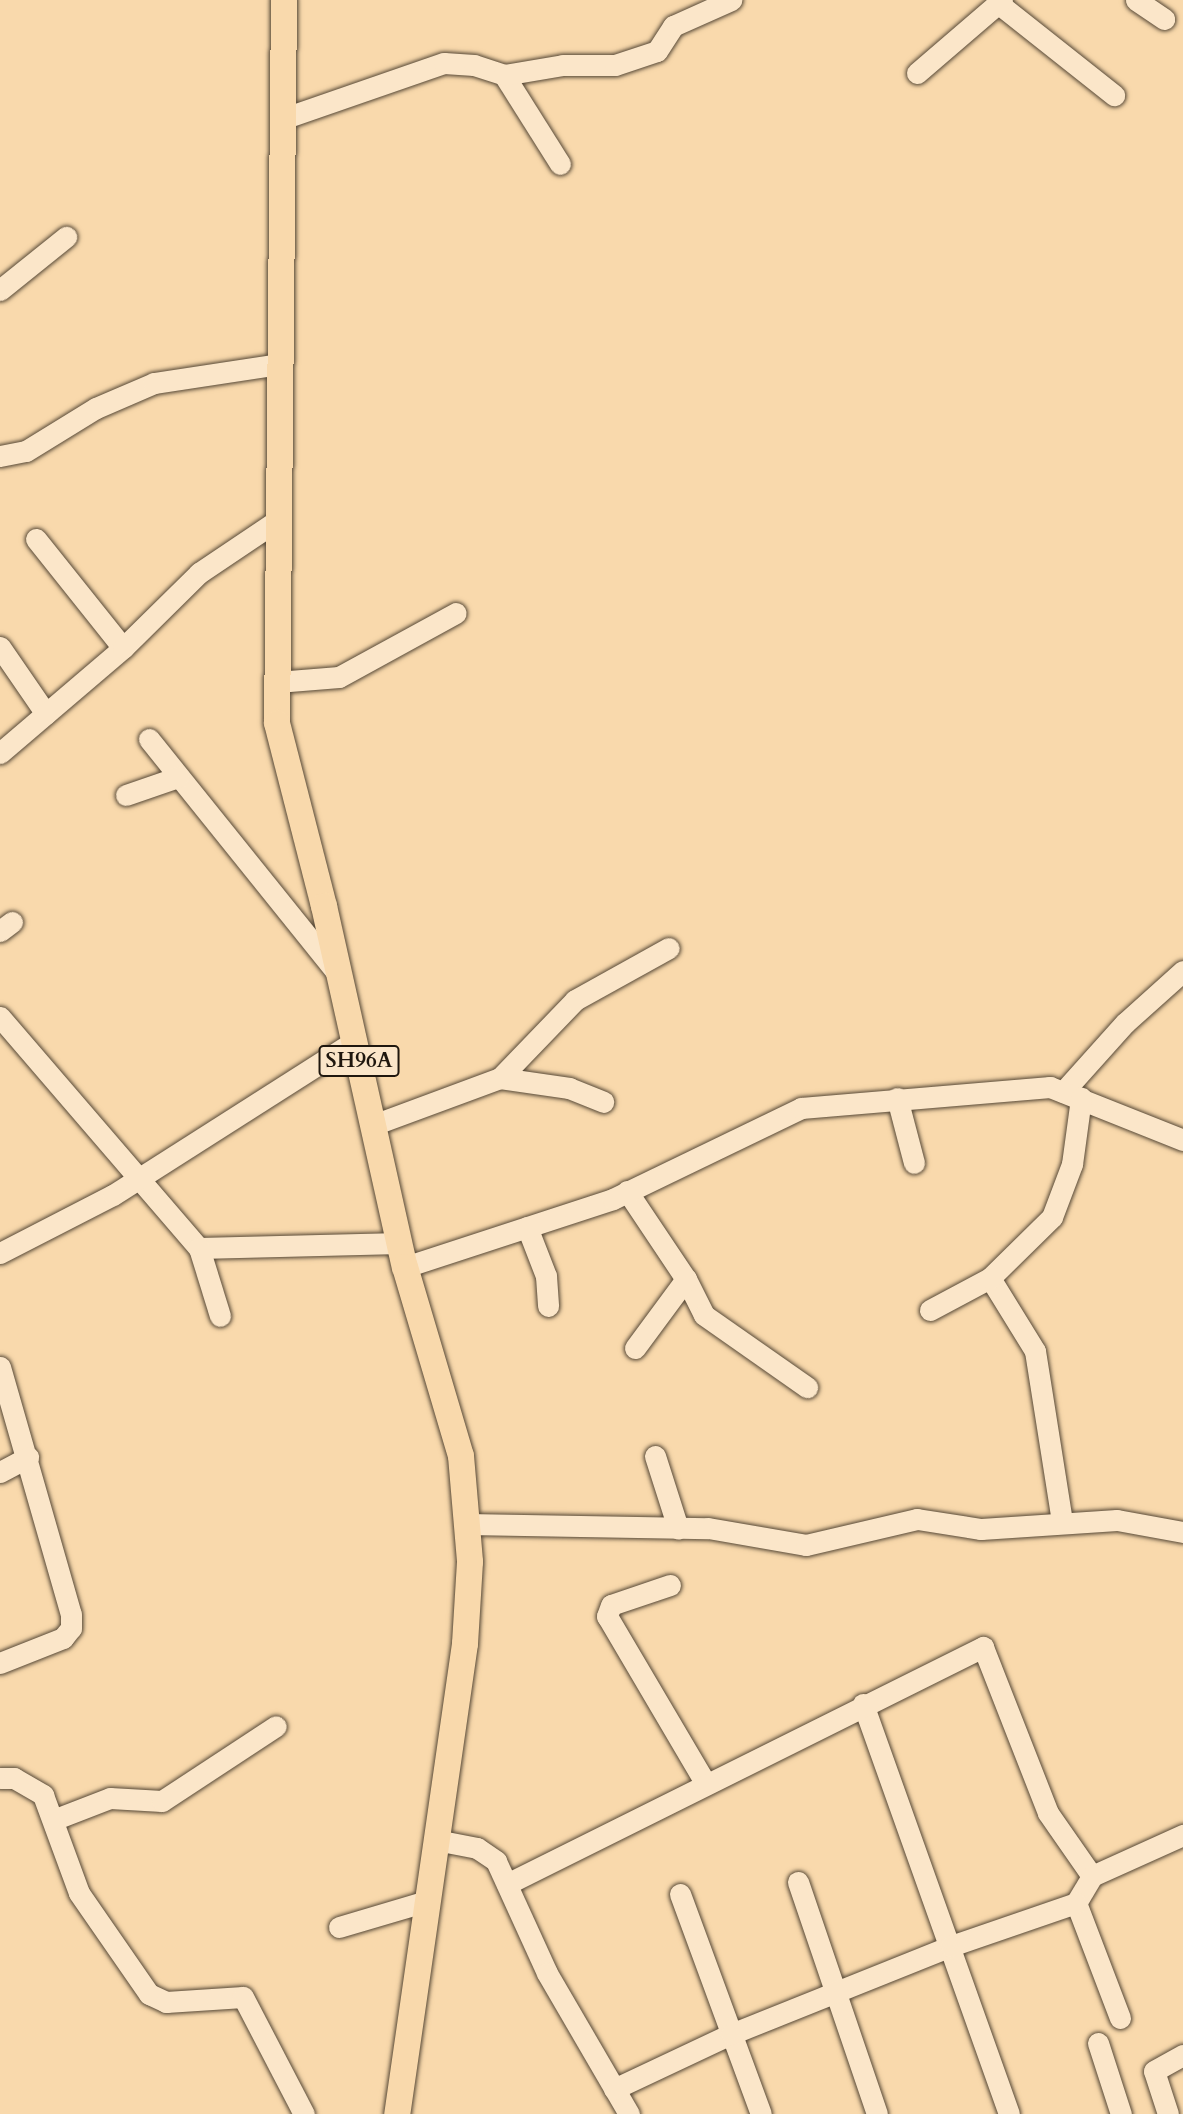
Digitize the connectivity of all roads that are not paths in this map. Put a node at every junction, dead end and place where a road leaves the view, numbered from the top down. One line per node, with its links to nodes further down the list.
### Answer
1 (284, 0): 9 (main road, SH96A)
2 (731, 0): 7 (street)
3 (1136, 0): 5 (street)
4 (1000, 2): 6 (street); 8 (street)
5 (1164, 19)
6 (917, 73)
7 (504, 75): 9 (street); 10 (street)
8 (1114, 95)
9 (282, 119): 13 (main road, SH96A)
10 (560, 164)
11 (66, 237): 12 (street)
12 (0, 290)
13 (280, 364): 14 (street); 15 (main road, SH96A)
14 (4, 451)
15 (278, 520): 19 (street); 20 (main road, SH96A)
16 (36, 539): 19 (street)
17 (456, 613): 20 (street)
18 (0, 647): 21 (street)
19 (123, 648): 21 (street)
20 (277, 682): 28 (main road, SH96A)
21 (46, 714): 23 (street)
22 (149, 739): 24 (street)
23 (0, 753)
24 (178, 777): 25 (street); 28 (street)
25 (126, 795)
26 (668, 948): 31 (street)
27 (1183, 971): 32 (street)
28 (340, 976): 30 (main road, SH96A)
29 (0, 1017): 38 (street)
30 (355, 1041): 35 (main road, SH96A); 38 (street)
31 (500, 1078): 34 (street); 35 (street)
32 (1072, 1095): 33 (street); 36 (street); 44 (street)
33 (897, 1098): 37 (street); 39 (street)
34 (603, 1102)
35 (373, 1125): 43 (main road, SH96A)
36 (1183, 1140)
37 (914, 1163)
38 (137, 1181): 41 (street); 42 (street)
39 (627, 1191): 40 (street); 45 (street)
40 (527, 1227): 43 (street); 46 (street)
41 (199, 1248): 43 (street); 48 (street)
42 (0, 1253)
43 (402, 1255): 56 (main road, SH96A)
44 (990, 1278): 47 (street); 55 (street)
45 (687, 1279): 49 (street); 51 (street)
46 (548, 1306)
47 (930, 1310)
48 (220, 1316)
49 (635, 1348)
50 (0, 1367): 53 (street)
51 (807, 1387)
52 (655, 1456): 57 (street)
53 (28, 1457): 54 (street); 60 (street)
54 (0, 1472)
55 (1062, 1521): 57 (street); 58 (street)
56 (467, 1524): 57 (street); 67 (main road, SH96A)
57 (678, 1528)
58 (1183, 1531)
59 (670, 1585): 64 (street)
60 (0, 1662)
61 (863, 1704): 64 (street); 68 (street); 75 (street)
62 (276, 1726): 65 (street)
63 (0, 1778): 65 (street)
64 (704, 1781): 70 (street)
65 (53, 1819): 82 (street)
66 (1183, 1835): 68 (street)
67 (436, 1840): 70 (street); 72 (main road, SH96A)
68 (1092, 1876): 73 (street)
69 (798, 1882): 76 (street)
70 (507, 1884): 81 (street)
71 (680, 1894): 78 (street)
72 (427, 1901): 74 (street); 83 (main road, SH96A)
73 (1076, 1903): 75 (street); 77 (street)
74 (339, 1927)
75 (951, 1946): 76 (street); 87 (street)
76 (836, 1993): 78 (street); 86 (street)
77 (1120, 2018)
78 (731, 2034): 81 (street); 85 (street)
79 (1098, 2043): 88 (street)
80 (1183, 2055): 89 (street)
81 (614, 2089): 84 (street)
82 (304, 2114)
83 (397, 2114)
84 (629, 2114)
85 (761, 2114)
86 (877, 2114)
87 (1009, 2114)
88 (1121, 2114)
89 (1168, 2114)

